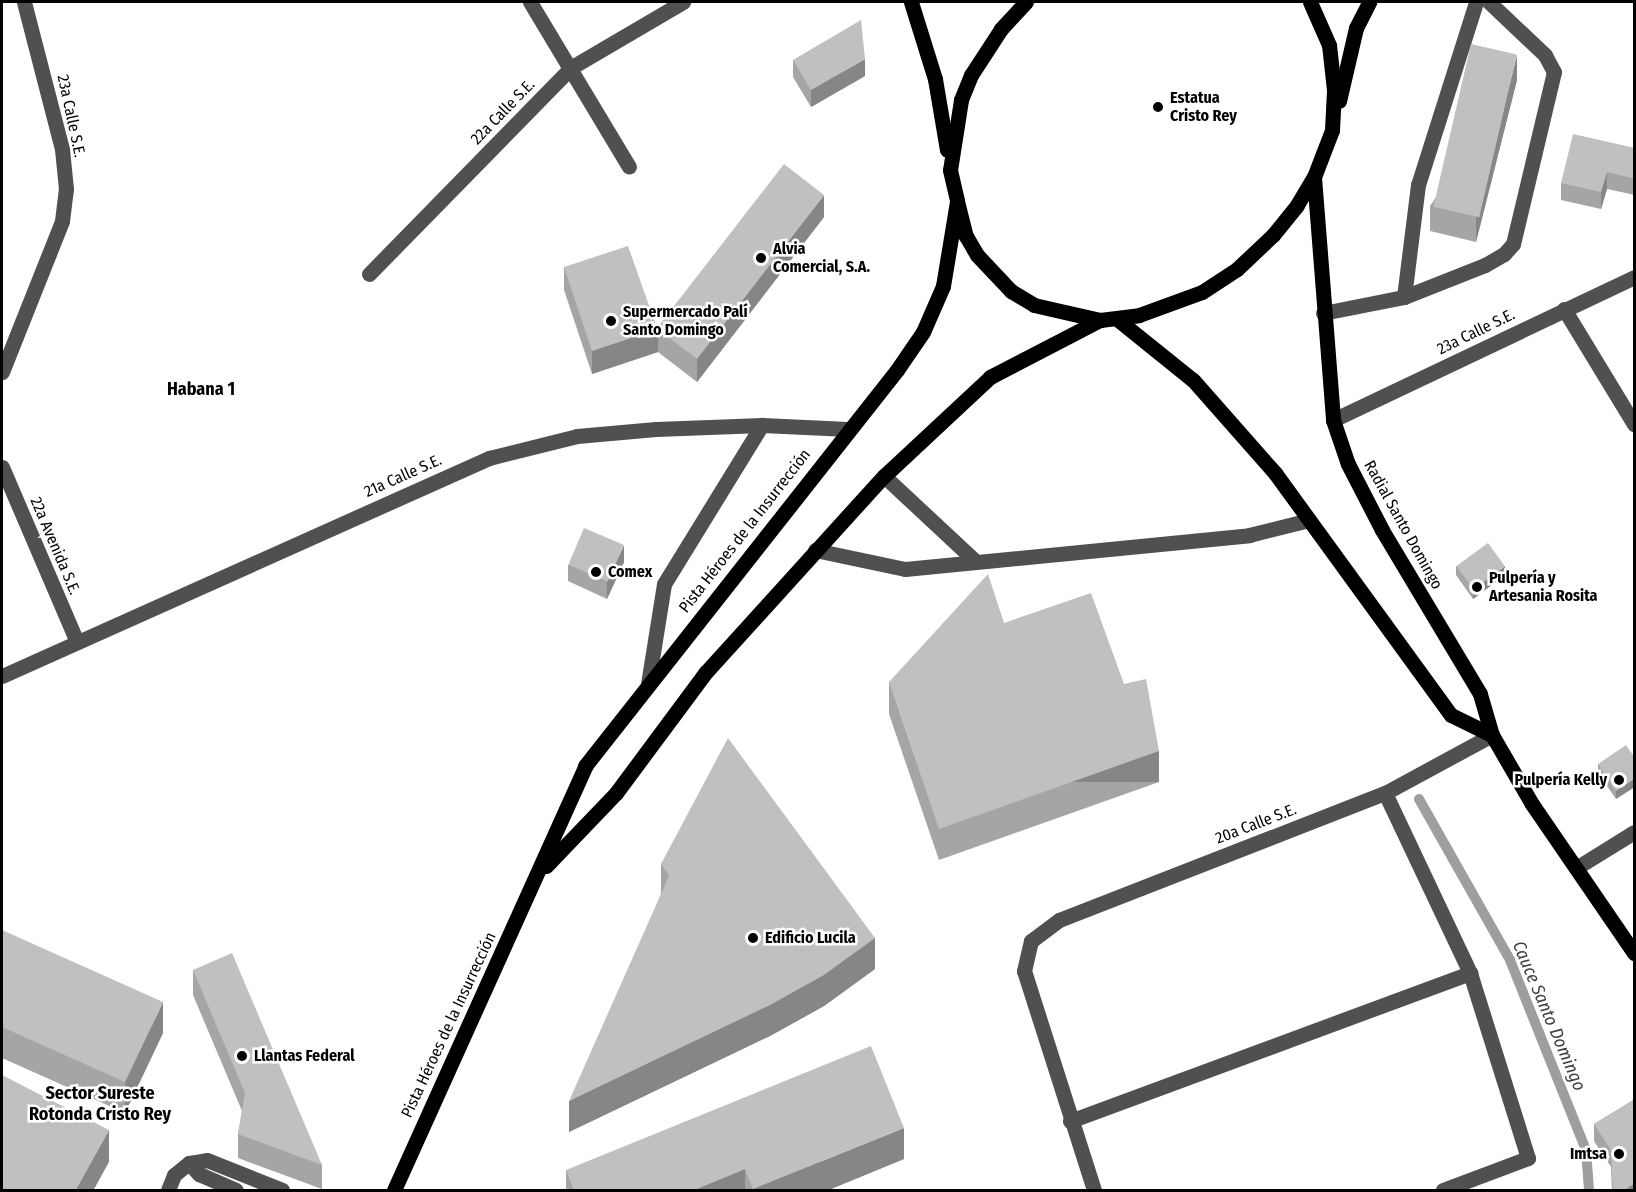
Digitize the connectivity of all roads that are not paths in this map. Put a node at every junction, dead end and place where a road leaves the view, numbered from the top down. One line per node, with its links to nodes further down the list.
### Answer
1 (24, 2): 23 (street, 23a Calle S.E.)
2 (530, 2): 10 (street)
3 (683, 2): 10 (street, 22a Calle S.E.)
4 (911, 2): 13 (main road)
5 (1026, 2): 13 (main road)
6 (1310, 2): 11 (main road)
7 (1369, 2): 11 (main road)
8 (1476, 2): 18 (street)
9 (1489, 2): 18 (street)
10 (572, 68): 12 (street); 16 (street, 22a Calle S.E.)
11 (1332, 130): 14 (main road)
12 (629, 167)
13 (950, 170): 15 (main road)
14 (1314, 177): 20 (main road, Radial Santo Domingo); 21 (main road)
15 (957, 201): 22 (main road); 27 (main road, Pista Héroes de la Insurrección)
16 (369, 274)
17 (1635, 277): 19 (street, 23a Calle S.E.)
18 (1404, 297): 20 (street)
19 (1564, 309): 24 (street, 23a Calle S.E.); 25 (street)
20 (1323, 313): 24 (main road, Radial Santo Domingo)
21 (1117, 319): 22 (main road); 30 (main road)
22 (1100, 320): 29 (main road, Pista Héroes de la Insurrección)
23 (2, 372)
24 (1333, 420): 36 (main road, Radial Santo Domingo)
25 (1635, 424)
26 (762, 425): 27 (street, 21a Calle S.E.); 33 (street, 21a Calle S.E.); 35 (street)
27 (848, 429): 35 (main road, Pista Héroes de la Insurrección)
28 (2, 467): 33 (street, 22a Avenida S.E.)
29 (884, 476): 31 (main road, Pista Héroes de la Insurrección); 32 (street)
30 (1309, 520): 32 (street); 36 (main road)
31 (815, 550): 32 (street); 40 (main road, Pista Héroes de la Insurrección)
32 (975, 561)
33 (76, 640): 34 (street, 21a Calle S.E.)
34 (2, 676)
35 (648, 684): 40 (main road, Pista Héroes de la Insurrección)
36 (1492, 735): 37 (street, 20a Calle S.E.); 39 (main road, Radial Santo Domingo)
37 (1385, 793): 42 (street); 43 (street, 20a Calle S.E.)
38 (1635, 832): 39 (street)
39 (1576, 868): 41 (main road, Radial Santo Domingo)
40 (538, 875): 48 (main road, Pista Héroes de la Insurrección)
41 (1635, 953)
42 (1470, 973): 43 (street); 50 (street)
43 (1070, 1121): 49 (street)
44 (189, 1163): 45 (street); 46 (street); 47 (street)
45 (168, 1191)
46 (236, 1191)
47 (282, 1191)
48 (394, 1191)
49 (1094, 1191)
50 (1443, 1191)

